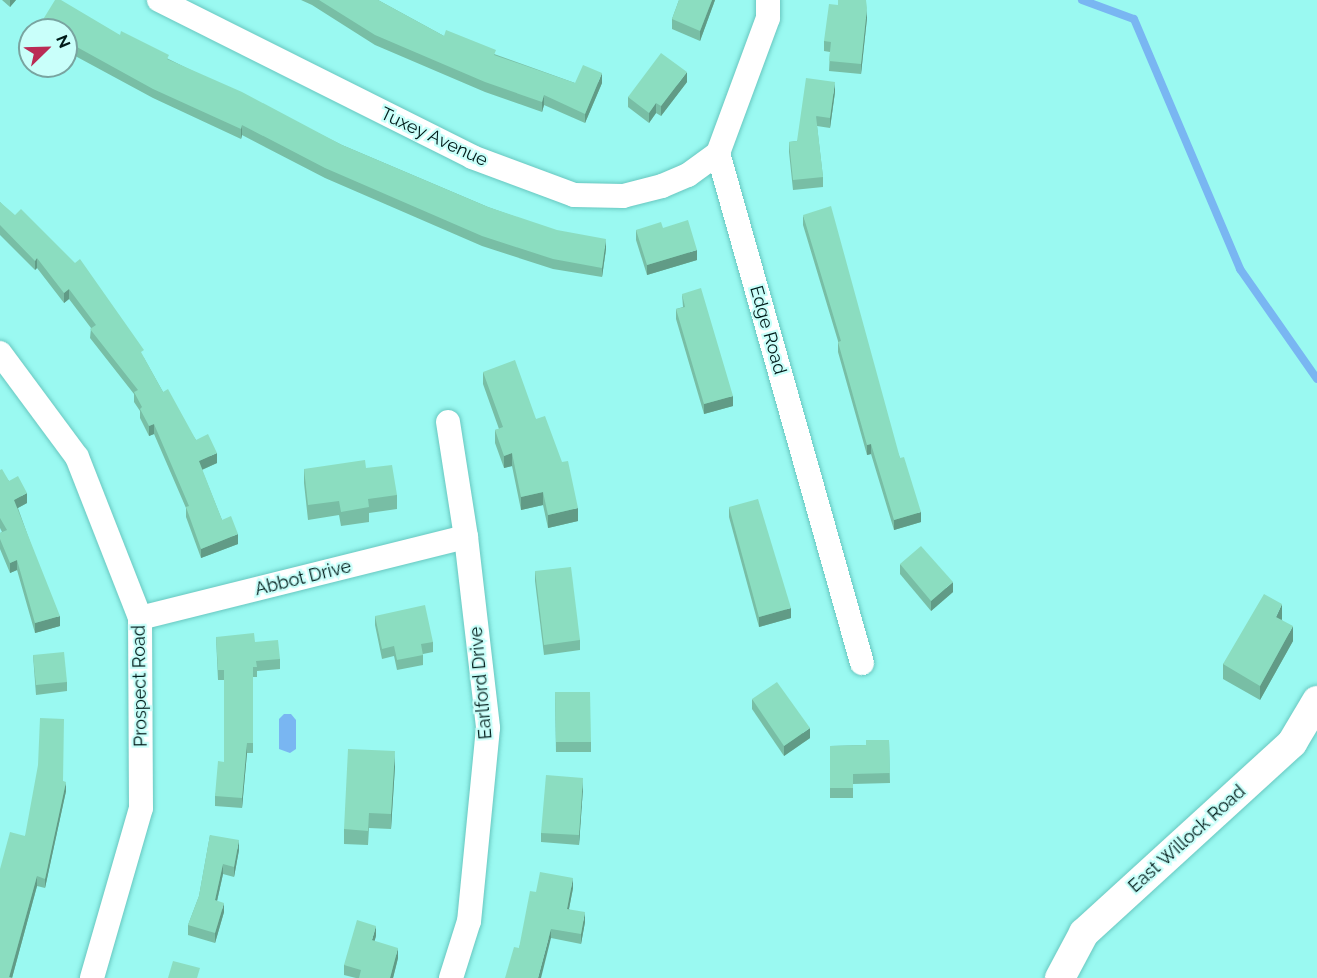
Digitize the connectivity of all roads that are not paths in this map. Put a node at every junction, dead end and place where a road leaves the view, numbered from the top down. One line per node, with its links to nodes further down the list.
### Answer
1 (159, 0): 3 (street, Tuxey Avenue)
2 (768, 0): 3 (street)
3 (718, 153): 8 (street, Edge Road)
4 (0, 353): 7 (street, Prospect Road)
5 (448, 422): 6 (street, Earlford Drive)
6 (466, 537): 7 (street, Abbot Drive); 11 (street, Earlford Drive)
7 (140, 618): 10 (street, Prospect Road)
8 (862, 663)
9 (1317, 700): 12 (street, East Willock Road)
10 (92, 978)
11 (451, 978)
12 (1060, 978)

